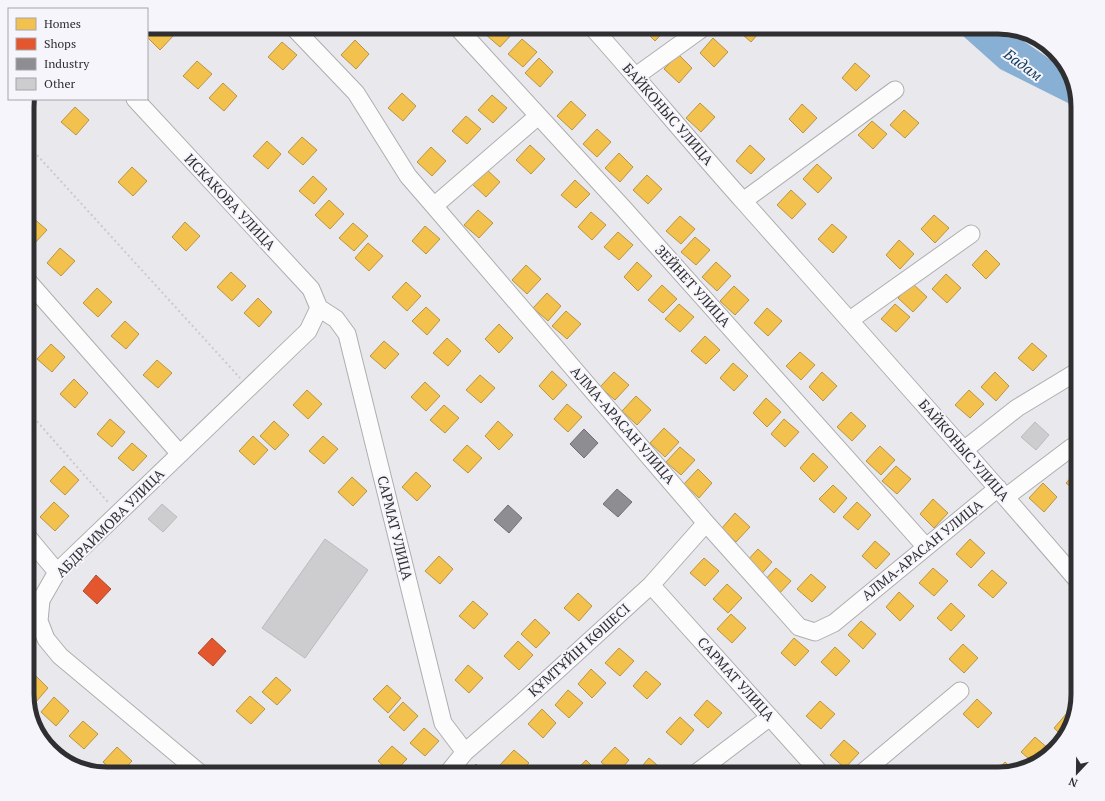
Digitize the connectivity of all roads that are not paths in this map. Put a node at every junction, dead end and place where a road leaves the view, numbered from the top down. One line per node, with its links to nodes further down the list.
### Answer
1 (300, 34): 10 (street, АЛМА-АРАСАН УЛИЦА)
2 (463, 34): 8 (street, ЗЕЙНЕТ УЛИЦА)
3 (598, 34): 5 (street, БАЙКОНЫС УЛИЦА)
4 (694, 34): 5 (street)
5 (636, 76): 9 (street, БАЙКОНЫС УЛИЦА)
6 (895, 90): 9 (street)
7 (136, 100): 13 (street, ИСКАКОВА УЛИЦА)
8 (538, 116): 10 (street); 22 (street, ЗЕЙНЕТ УЛИЦА)
9 (743, 201): 14 (street, БАЙКОНЫС УЛИЦА)
10 (434, 206): 20 (street, АЛМА-АРАСАН УЛИЦА)
11 (971, 234): 14 (street)
12 (34, 288): 18 (street)
13 (320, 308): 18 (street, АБДРАИМОВА УЛИЦА); 30 (street, САРМАТ УЛИЦА)
14 (850, 320): 17 (street, БАЙКОНЫС УЛИЦА)
15 (1071, 375): 17 (street)
16 (1071, 448): 19 (street, АЛМА-АРАСАН УЛИЦА)
17 (964, 450): 19 (street, БАЙКОНЫС УЛИЦА)
18 (180, 454): 23 (street, АБДРАИМОВА УЛИЦА)
19 (1002, 492): 22 (street, АЛМА-АРАСАН УЛИЦА); 24 (street, БАЙКОНЫС УЛИЦА)
20 (706, 523): 22 (street, АЛМА-АРАСАН УЛИЦА); 25 (street, ҚҰМТҰЙIН КӨШЕСІ)
21 (34, 544): 23 (street)
22 (926, 547)
23 (57, 572): 26 (street, АБДРАИМОВА УЛИЦА)
24 (1071, 573)
25 (651, 585): 29 (street, САРМАТ УЛИЦА); 30 (street, ҚҰМТҰЙIН КӨШЕСІ)
26 (34, 619)
27 (34, 622): 31 (street, АБДРАИМОВА УЛИЦА)
28 (960, 691): 35 (street)
29 (770, 717): 33 (street); 34 (street, САРМАТ УЛИЦА)
30 (465, 752): 32 (street, ҚҰМТҰЙIН КӨШЕСІ)
31 (193, 767)
32 (453, 767)
33 (705, 767)
34 (815, 767)
35 (869, 767)

